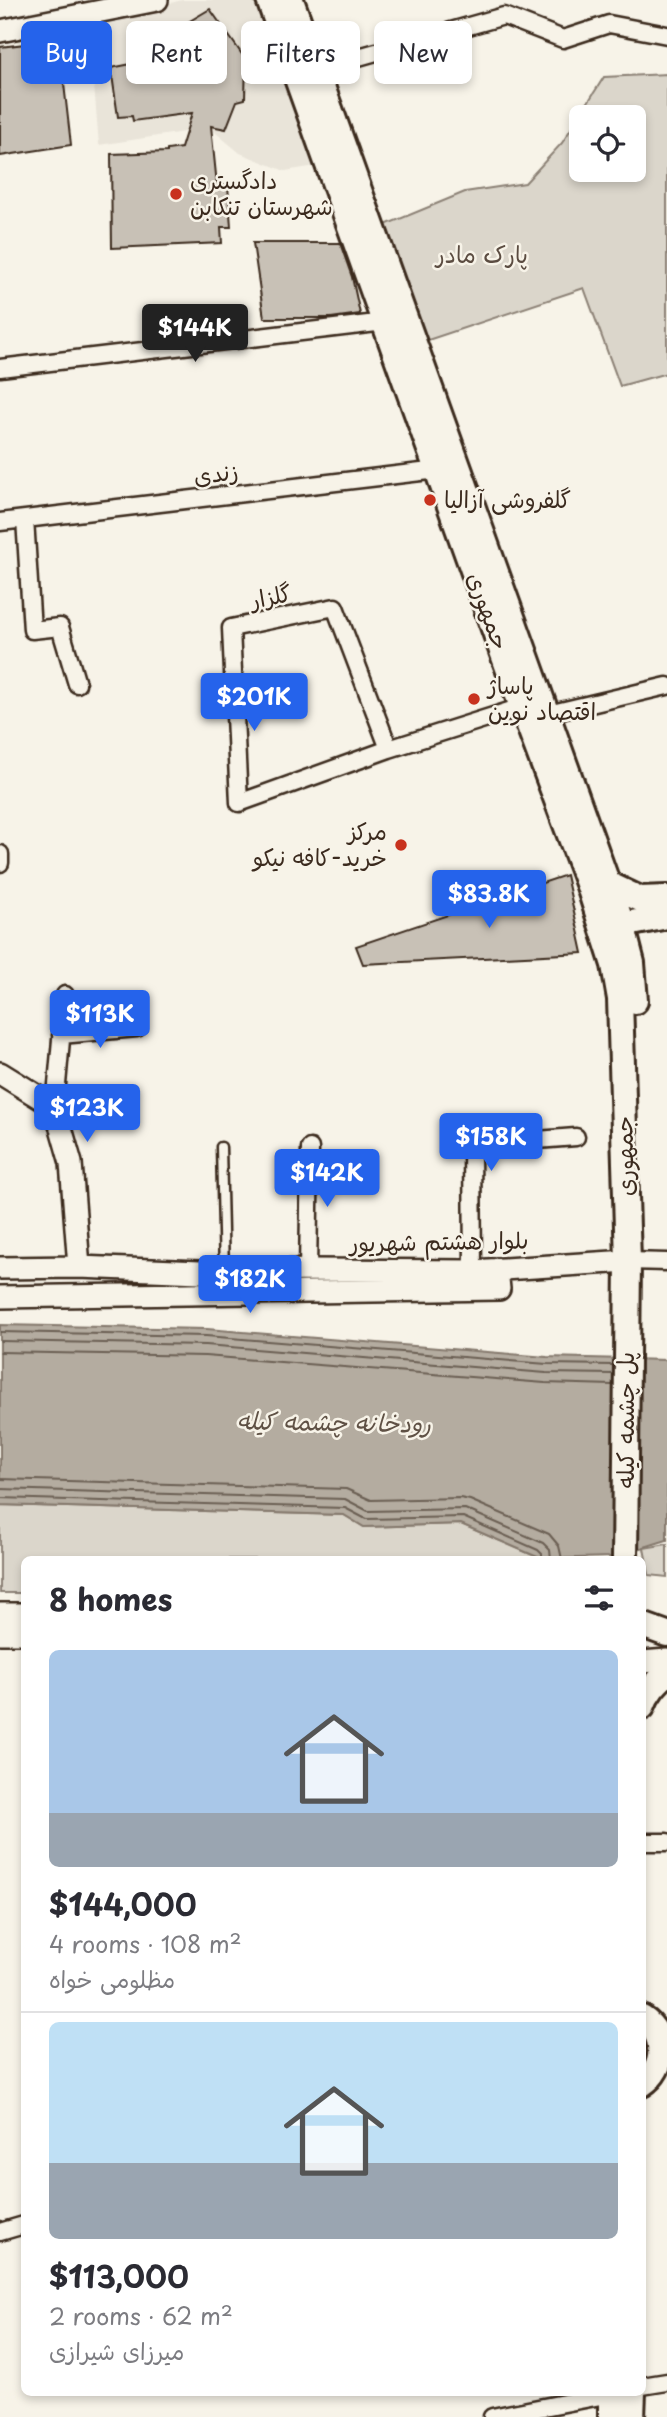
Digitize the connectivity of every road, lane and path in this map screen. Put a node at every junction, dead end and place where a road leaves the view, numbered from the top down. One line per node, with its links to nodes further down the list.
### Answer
1 (157, 0): 5 (street)
2 (269, 0): 9 (main road, جمهوری)
3 (291, 0): 4 (main road, جمهوری)
4 (299, 21)
5 (0, 31)
6 (667, 36): 7 (street)
7 (360, 57)
8 (321, 84): 17 (main road, جمهوری)
9 (385, 323): 10 (street); 11 (main road, جمهوری)
10 (0, 368)
11 (438, 470): 12 (street, زندی); 16 (main road, جمهوری)
12 (25, 519): 13 (street, زندی); 14 (street)
13 (0, 522)
14 (78, 684)
15 (667, 686): 17 (street)
16 (522, 707): 18 (street, گلزار); 24 (main road, جمهوری)
17 (548, 714): 21 (main road, جمهوری)
18 (389, 749): 18 (street, گلزار)
19 (0, 854): 20 (street)
20 (0, 863)
21 (608, 884): 22 (main road); 24 (main road, جمهوری)
22 (667, 898)
23 (667, 916): 24 (main road)
24 (613, 927): 37 (main road, جمهوری)
25 (65, 995): 27 (street)
26 (136, 1028): 27 (street)
27 (61, 1035): 29 (street)
28 (0, 1073): 29 (street)
29 (55, 1107): 34 (street)
30 (576, 1137): 38 (street)
31 (221, 1147): 39 (lane)
32 (310, 1148): 36 (street)
33 (667, 1262): 37 (street)
34 (79, 1267): 35 (street, بلوار هشتم شهریور); 39 (street, بلوار هشتم شهریور)
35 (0, 1268)
36 (307, 1270): 38 (street, بلوار هشتم شهریور); 39 (street, بلوار هشتم شهریور)
37 (634, 1270): 40 (street, بلوار هشتم شهریور); 42 (main road, پل چشمه کیله); 43 (main road, پل چشمه کیله)
38 (473, 1271): 40 (street, بلوار هشتم شهریور)
39 (224, 1273)
40 (498, 1279): 41 (street, بلوار هشتم شهریور)
41 (0, 1297)
42 (625, 1556)
43 (637, 1556)
44 (0, 1614): 45 (street)
45 (21, 1614)
46 (646, 1626): 49 (main road)
47 (0, 1633): 48 (street)
48 (21, 1633)
49 (667, 1633)
50 (667, 1646): 51 (street)
51 (646, 1647)
52 (667, 1660): 53 (street)
53 (646, 1662)
54 (667, 1673): 55 (main road)
55 (646, 1699)
56 (646, 1842): 57 (street)
57 (667, 1842)
58 (646, 2022): 59 (main road)
59 (664, 2051): 60 (main road)
60 (646, 2081)
61 (21, 2226): 62 (street)
62 (0, 2232)
63 (667, 2382): 64 (street)
64 (646, 2385)
65 (617, 2399): 66 (street); 67 (main road)
66 (492, 2417)
67 (632, 2417)

